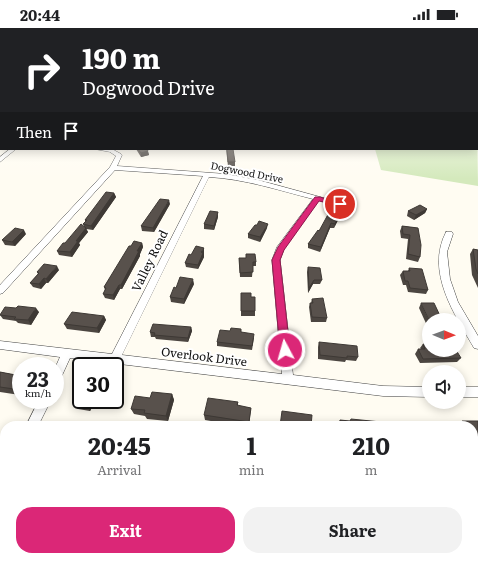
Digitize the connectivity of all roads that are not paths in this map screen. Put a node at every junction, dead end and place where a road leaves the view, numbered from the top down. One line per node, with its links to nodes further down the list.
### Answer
1 (11, 150): 3 (street)
2 (105, 150): 4 (street)
3 (0, 160)
4 (113, 168): 5 (street, Dogwood Drive); 9 (street)
5 (207, 174): 6 (street, Dogwood Drive); 14 (street, Valley Road)
6 (317, 198): 7 (street, Dogwood Drive); 17 (street)
7 (351, 207)
8 (449, 234): 11 (street)
9 (0, 291)
10 (0, 345): 12 (street, Overlook Drive)
11 (478, 345)
12 (67, 354): 13 (street, Overlook Drive); 15 (street)
13 (96, 357)
14 (116, 357)
15 (64, 360)
16 (124, 360): 17 (street, Overlook Drive)
17 (288, 380): 18 (street, Overlook Drive)
18 (422, 392)
19 (466, 392): 20 (street)
20 (478, 392)
21 (40, 409): 22 (street)
22 (34, 421)

